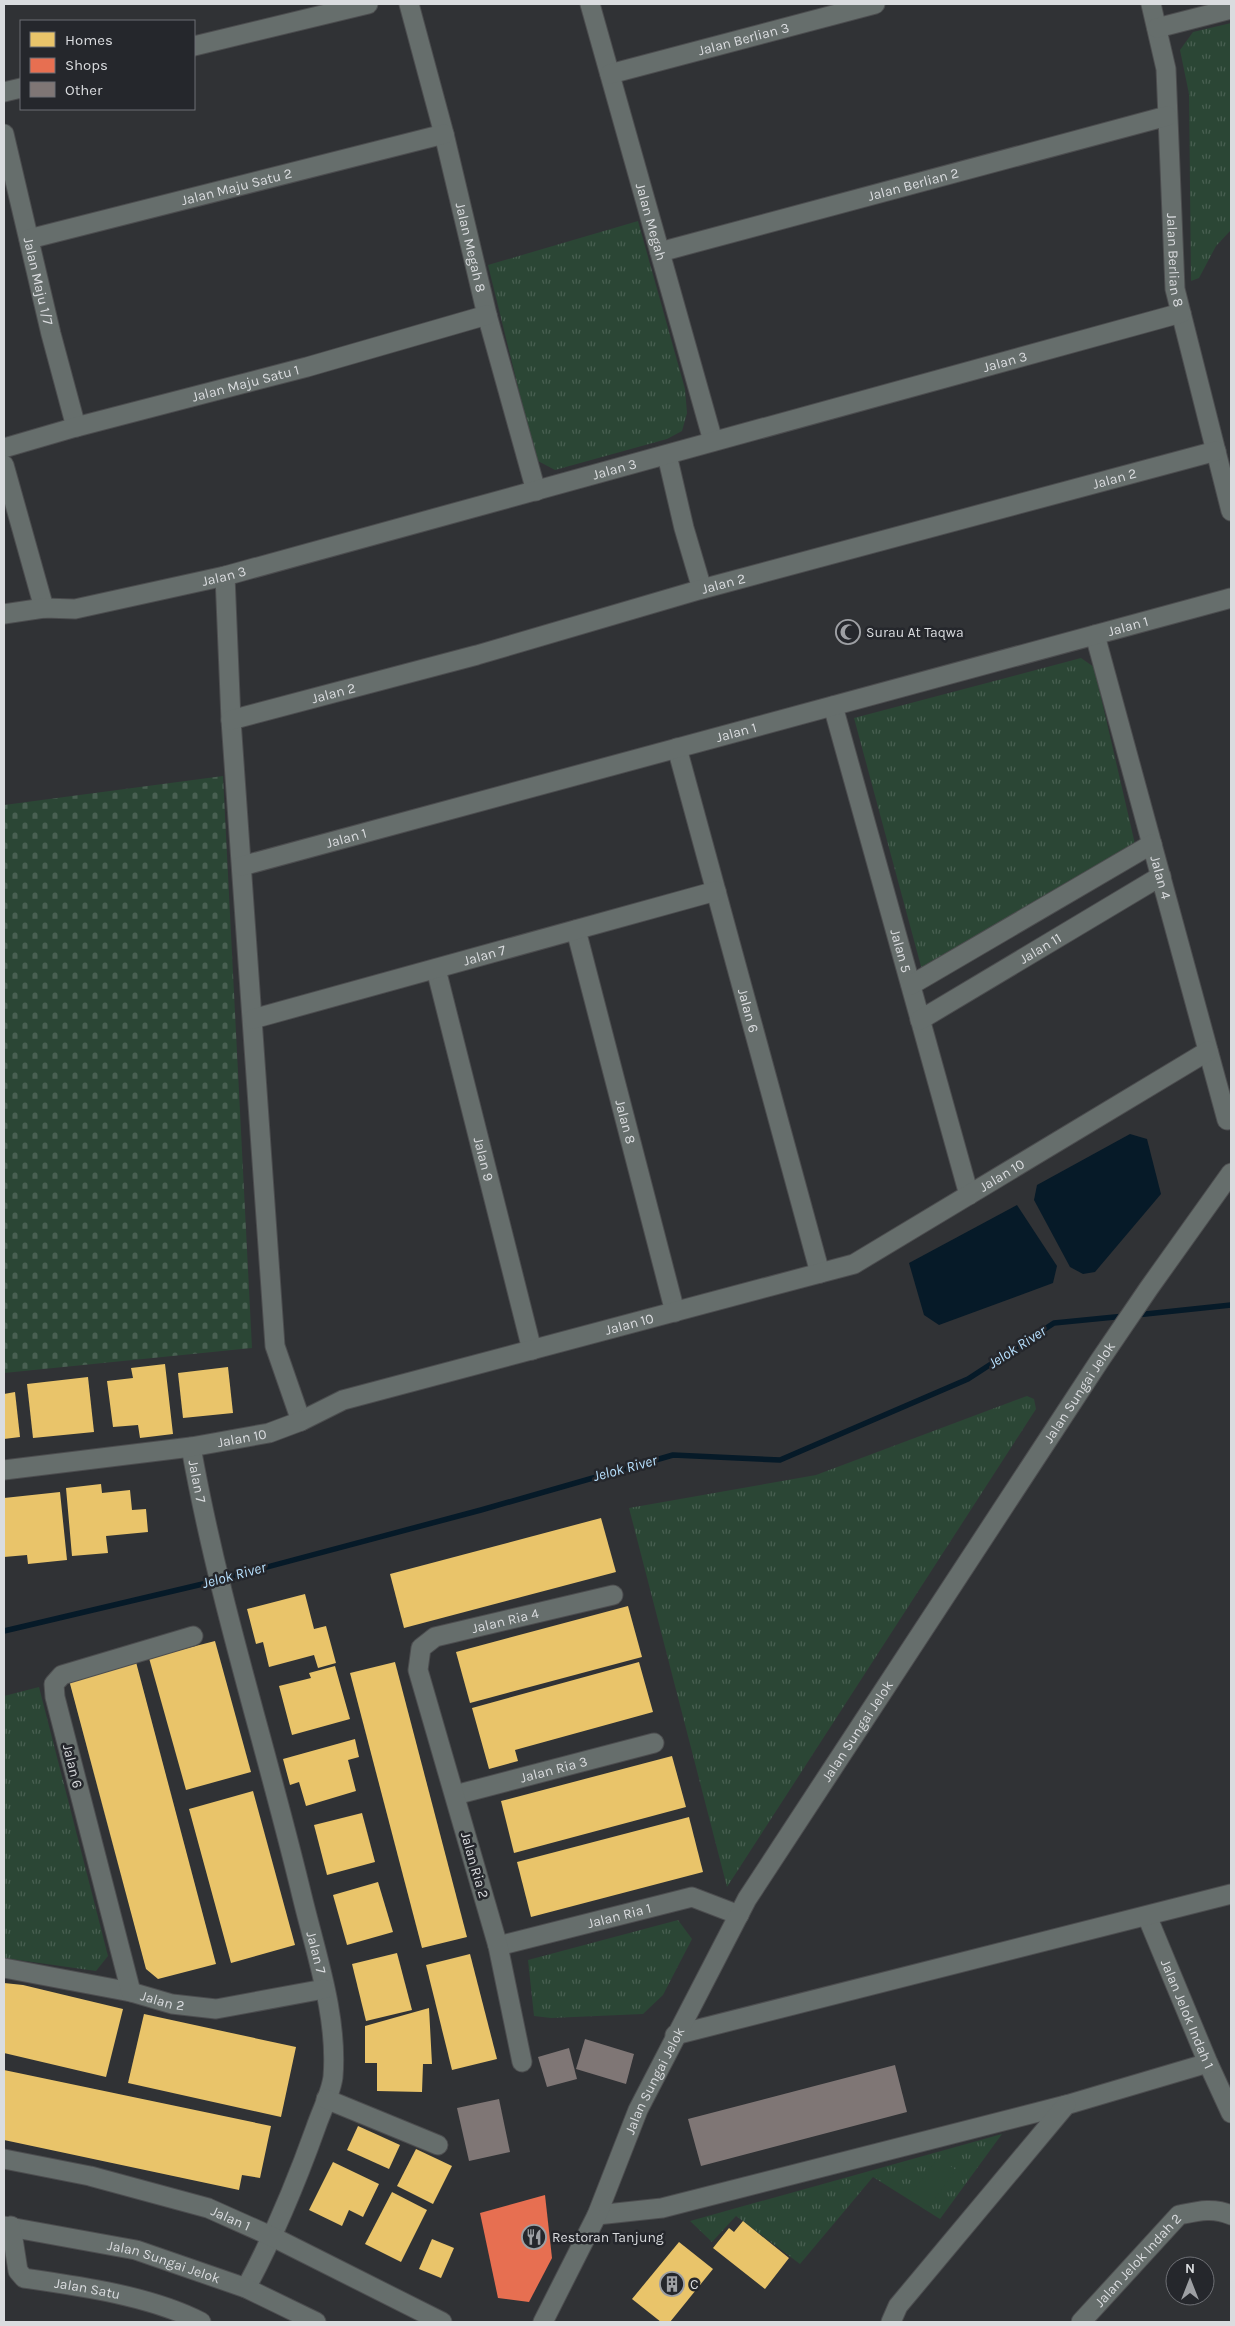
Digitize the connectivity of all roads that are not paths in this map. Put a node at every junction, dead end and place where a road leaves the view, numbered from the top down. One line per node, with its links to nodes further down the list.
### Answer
1 (368, 4): 8 (street)
2 (409, 4): 14 (street, Jalan Megah 8)
3 (590, 4): 9 (street, Jalan Megah)
4 (875, 4): 9 (street, Jalan Berlian 3)
5 (1151, 4): 7 (street, Jalan Berlian 8)
6 (1231, 9): 7 (street)
7 (1157, 28): 12 (street, Jalan Berlian 8)
8 (195, 46)
9 (610, 74): 16 (street, Jalan Megah)
10 (20, 88): 11 (street)
11 (4, 92)
12 (1168, 116): 16 (street, Jalan Berlian 2); 17 (street, Jalan Berlian 8)
13 (4, 134): 15 (street, Jalan Maju 1/7)
14 (444, 134): 15 (street, Jalan Maju Satu 2); 18 (street, Jalan Megah 8)
15 (29, 239): 19 (street, Jalan Maju 1/7)
16 (660, 252): 20 (street, Jalan Megah)
17 (1181, 313): 20 (street, Jalan 3); 22 (street, Jalan Berlian 8)
18 (487, 315): 19 (street, Jalan Maju Satu 1); 25 (street, Jalan Megah 8)
19 (76, 427): 21 (street, Jalan Maju Satu 1)
20 (713, 441): 23 (street, Jalan 3)
21 (4, 448)
22 (1216, 451): 26 (street, Jalan Berlian 8); 28 (street, Jalan 2)
23 (666, 455): 25 (street, Jalan 3); 28 (street)
24 (4, 464): 30 (street)
25 (536, 491): 27 (street, Jalan 3)
26 (1231, 511)
27 (225, 576): 30 (street, Jalan 3); 34 (street)
28 (702, 589): 34 (street, Jalan 2)
29 (1231, 598): 32 (street, Jalan 1)
30 (44, 608): 31 (street, Jalan 3)
31 (4, 614)
32 (1095, 634): 33 (street, Jalan 1); 36 (street, Jalan 4)
33 (833, 706): 35 (street, Jalan 1); 42 (street, Jalan 5)
34 (231, 720): 37 (street)
35 (677, 748): 37 (street, Jalan 1); 39 (street, Jalan 6)
36 (1152, 844): 38 (street, Jalan 4); 42 (street)
37 (242, 866): 43 (street)
38 (1161, 876): 44 (street, Jalan 11); 45 (street, Jalan 4)
39 (716, 892): 40 (street, Jalan 7); 49 (street, Jalan 6)
40 (576, 930): 41 (street, Jalan 7); 50 (street, Jalan 8)
41 (436, 968): 43 (street, Jalan 7); 51 (street, Jalan 9)
42 (911, 985): 44 (street, Jalan 5)
43 (253, 1019): 52 (street)
44 (920, 1020): 48 (street, Jalan 5)
45 (1208, 1050): 46 (street, Jalan 4); 48 (street, Jalan 10)
46 (1227, 1120)
47 (1231, 1173): 61 (street, Jalan Sungai Jelok)
48 (969, 1195): 49 (street, Jalan 10)
49 (820, 1273): 50 (street, Jalan 10)
50 (675, 1312): 51 (street, Jalan 10)
51 (532, 1350): 52 (street, Jalan 10)
52 (301, 1421): 53 (street, Jalan 10)
53 (191, 1447): 54 (street, Jalan 10); 65 (street, Jalan 7)
54 (4, 1470)
55 (613, 1595): 57 (street, Jalan Ria 4)
56 (193, 1636): 66 (street, Jalan 6)
57 (418, 1670): 59 (street, Jalan Ria 2)
58 (654, 1743): 59 (street, Jalan Ria 3)
59 (455, 1795): 63 (street, Jalan Ria 2)
60 (1231, 1894): 62 (street)
61 (739, 1915): 63 (street, Jalan Ria 1); 67 (street, Jalan Sungai Jelok)
62 (1147, 1916): 67 (street); 69 (street, Jalan Jelok Indah 1)
63 (498, 1946): 68 (street, Jalan Ria 2)
64 (4, 1968): 66 (street, Jalan 2)
65 (324, 1989): 66 (street, Jalan 2); 70 (street, Jalan 7)
66 (131, 1992)
67 (675, 2035): 75 (street, Jalan Sungai Jelok)
68 (522, 2062)
69 (1208, 2063): 71 (street); 72 (street, Jalan Jelok Indah 1)
70 (326, 2100): 73 (street); 78 (street, Jalan 7)
71 (1066, 2105): 75 (street); 84 (street)
72 (1231, 2112)
73 (438, 2145)
74 (4, 2159): 78 (street, Jalan 1)
75 (597, 2215): 83 (street, Jalan Sungai Jelok)
76 (1231, 2215): 85 (street, Jalan Jelok Indah 2)
77 (7, 2226): 79 (street, Jalan Sungai Jelok); 80 (street, Jalan Satu)
78 (273, 2237): 79 (street, Jalan 7); 82 (street, Jalan 1)
79 (246, 2288): 81 (street, Jalan Sungai Jelok)
80 (201, 2322)
81 (316, 2322)
82 (442, 2322)
83 (543, 2322)
84 (891, 2322)
85 (1081, 2322)

